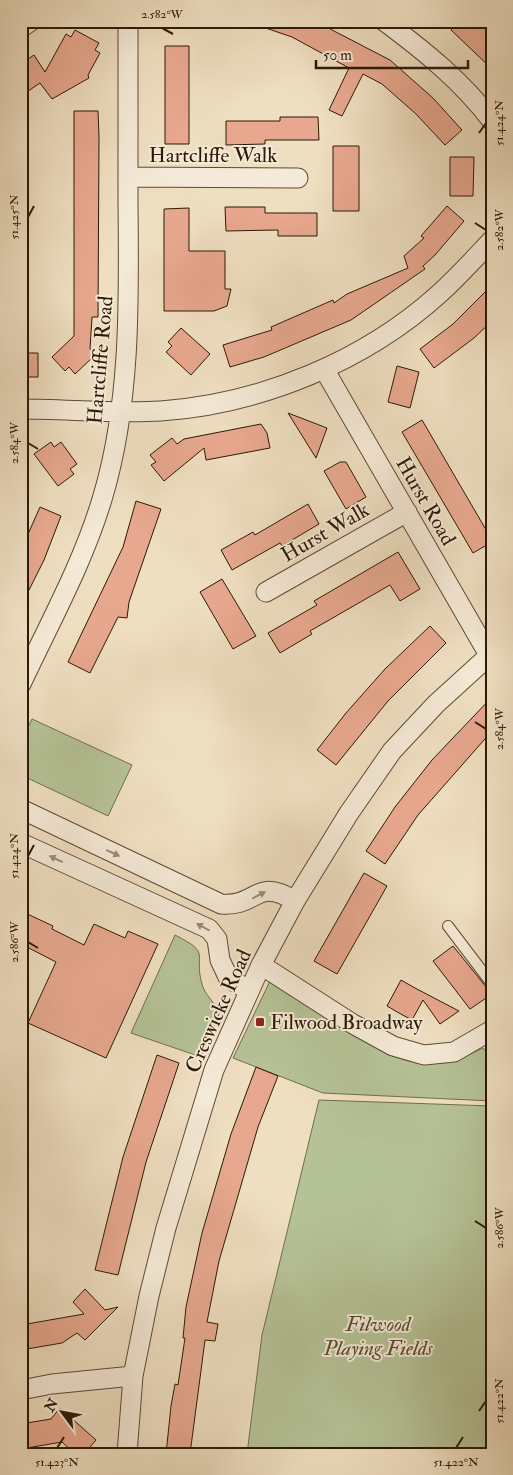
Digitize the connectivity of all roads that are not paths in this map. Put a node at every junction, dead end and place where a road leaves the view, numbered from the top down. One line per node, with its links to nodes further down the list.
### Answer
1 (31, 21): 4 (street)
2 (128, 21): 6 (street, Hartcliffe Road)
3 (384, 21): 5 (street)
4 (21, 28)
5 (492, 121)
6 (128, 177): 7 (street, Hartcliffe Walk); 11 (street, Hartcliffe Road)
7 (298, 178)
8 (492, 240): 9 (street)
9 (324, 369): 11 (street); 12 (street, Hurst Road)
10 (21, 409): 11 (street)
11 (121, 410): 15 (street, Hartcliffe Road)
12 (407, 512): 13 (street, Hurst Walk); 14 (street, Hurst Road)
13 (266, 592)
14 (490, 654): 18 (street, Creswicke Road)
15 (23, 678)
16 (21, 809): 18 (street, one-way to 18)
17 (21, 843): 22 (street, one-way to 17)
18 (295, 901): 20 (street, Creswicke Road)
19 (448, 926): 21 (lane)
20 (261, 966): 22 (street, Creswicke Road); 23 (street)
21 (492, 984)
22 (249, 991): 24 (street, Creswicke Road)
23 (492, 1030)
24 (133, 1376): 25 (street); 26 (street, Creswicke Road)
25 (21, 1390)
26 (127, 1454)

